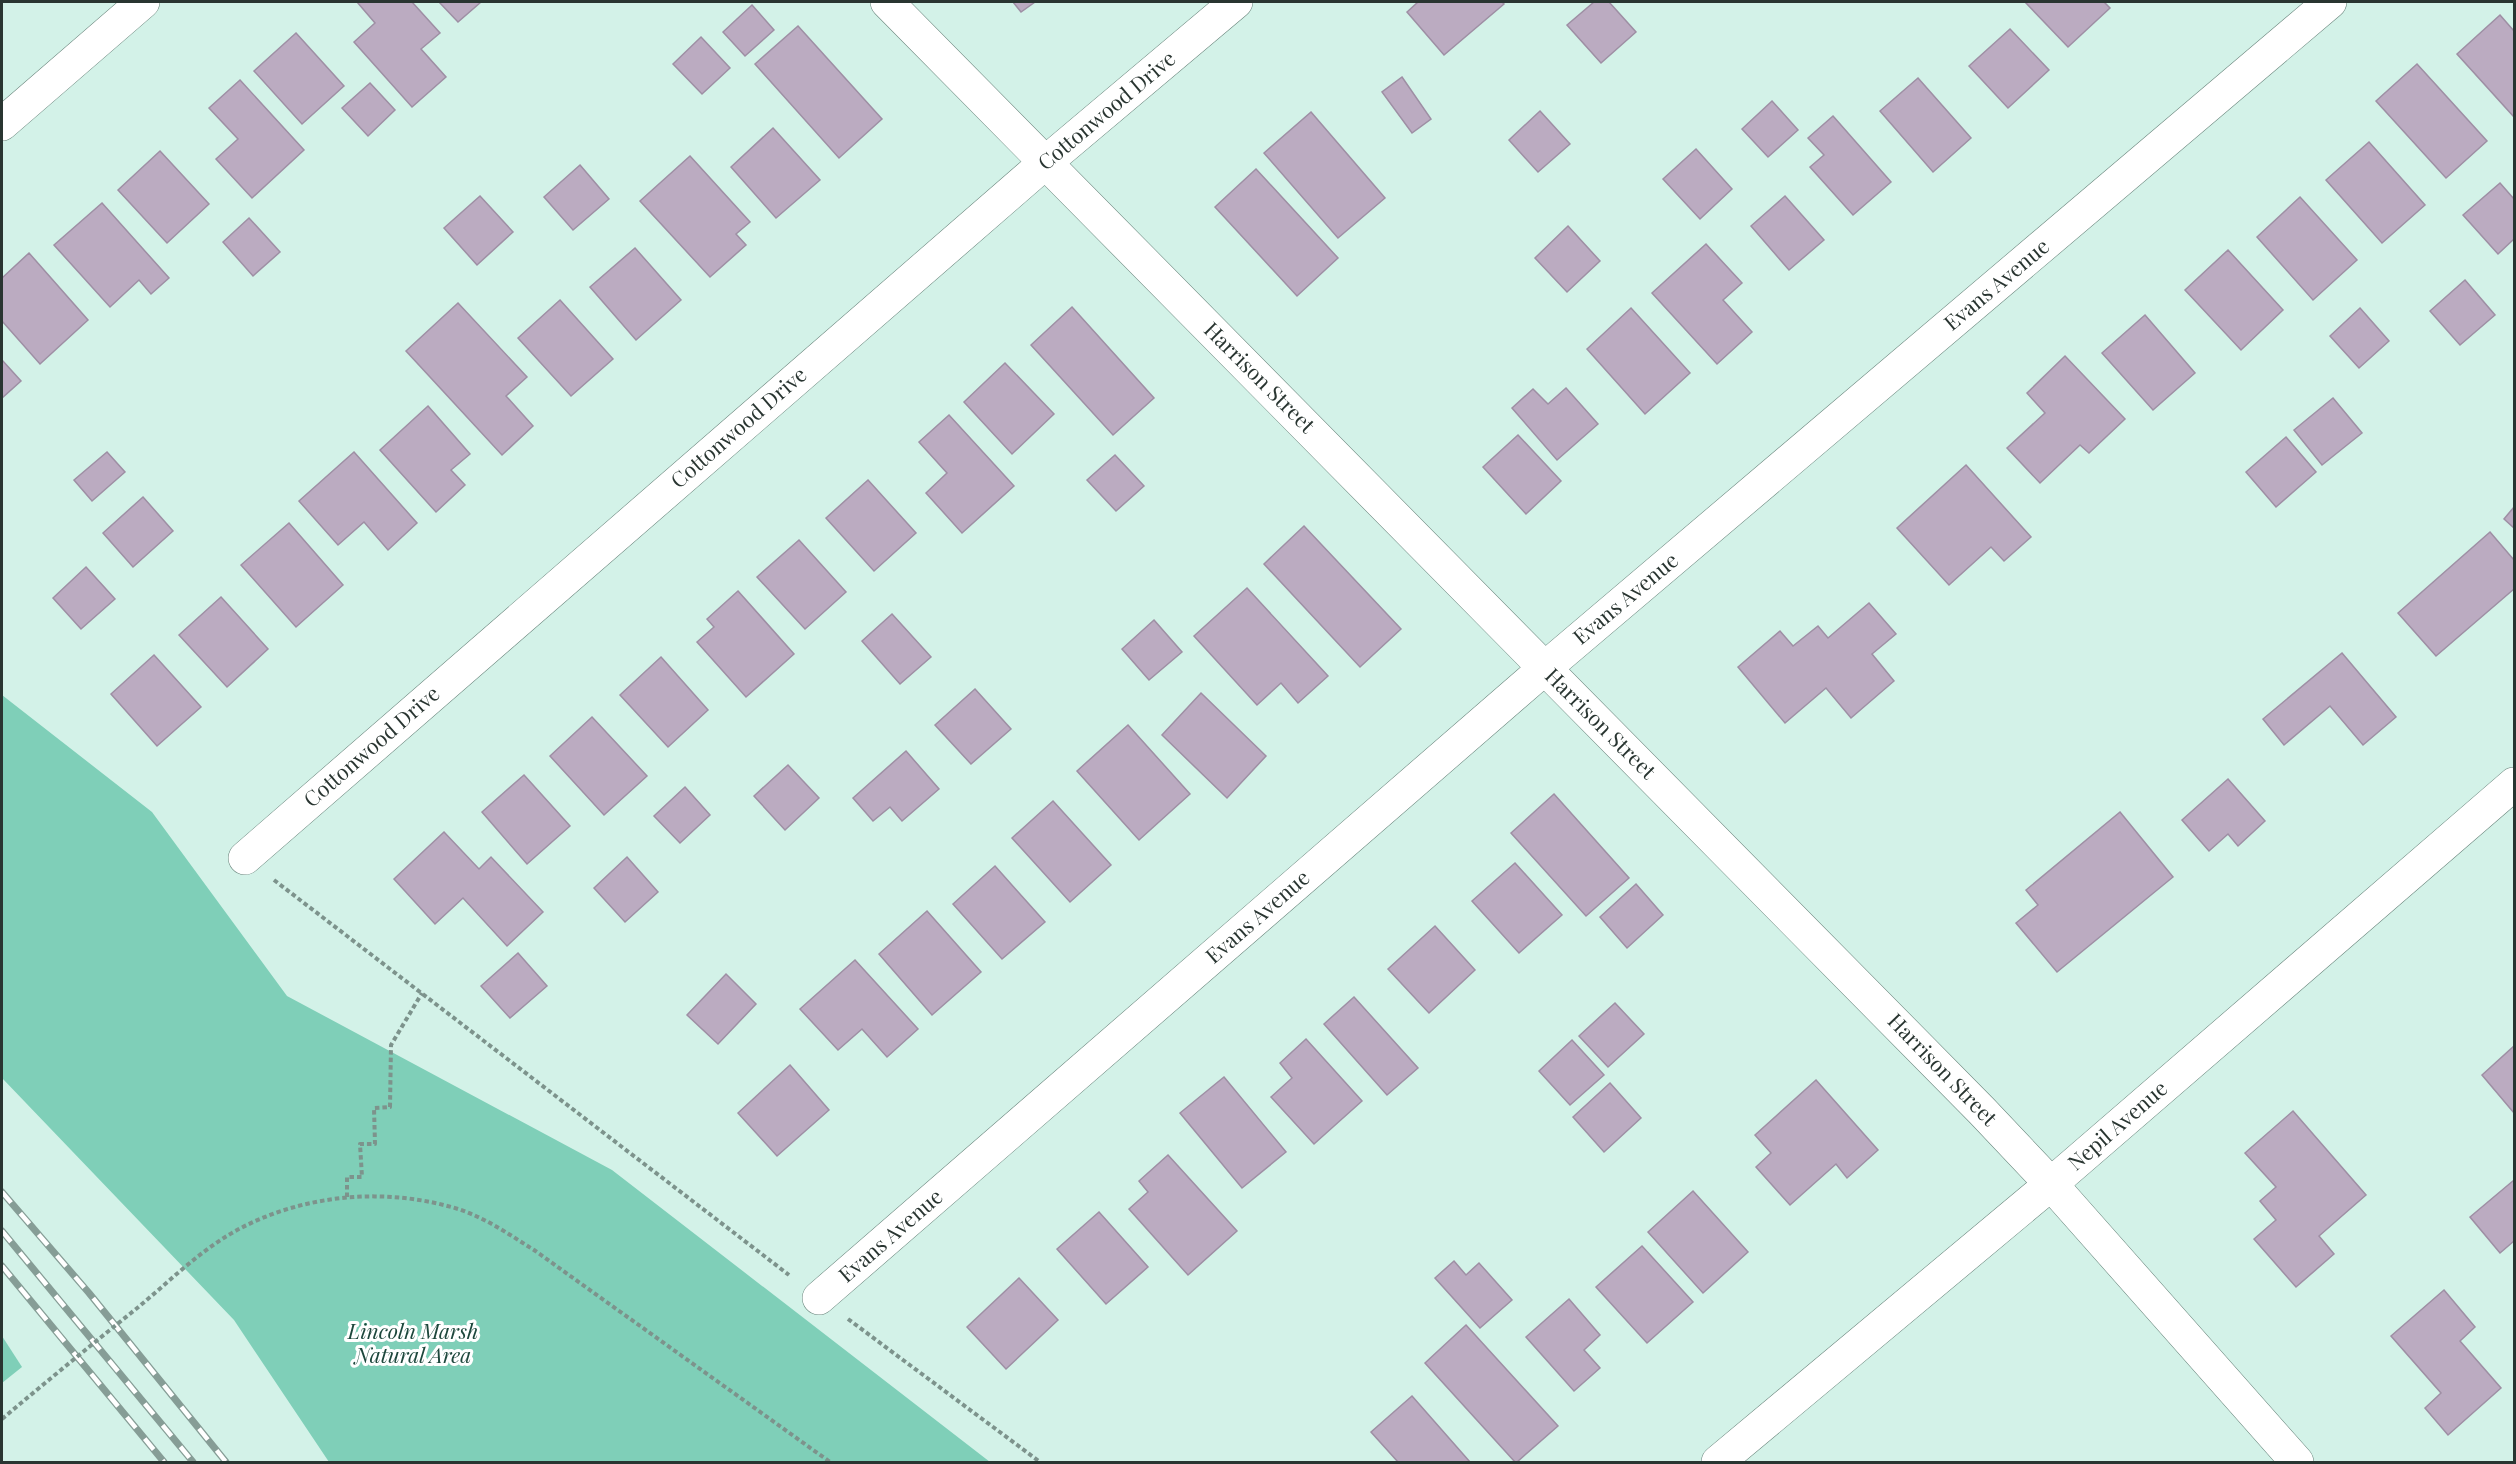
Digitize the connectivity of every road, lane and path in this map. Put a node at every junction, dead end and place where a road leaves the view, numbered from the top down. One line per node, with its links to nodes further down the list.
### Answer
1 (143, 2): 5 (street)
2 (887, 2): 6 (street, Harrison Street)
3 (1236, 2): 6 (street, Cottonwood Drive)
4 (2330, 2): 7 (street, Evans Avenue)
5 (2, 124)
6 (1046, 162): 7 (street, Harrison Street); 9 (street, Cottonwood Drive)
7 (1545, 668): 11 (street, Harrison Street); 13 (street, Evans Avenue)
8 (2514, 784): 11 (street, Nepil Avenue)
9 (245, 858): 10 (path)
10 (422, 993): 12 (path); 13 (path)
11 (2052, 1184): 17 (street, Nepil Avenue); 18 (street, Harrison Street)
12 (347, 1197): 14 (path, bridge); 15 (path, bridge)
13 (819, 1298): 16 (path)
14 (2, 1419)
15 (830, 1462)
16 (1040, 1462)
17 (1718, 1462)
18 (2297, 1462)

